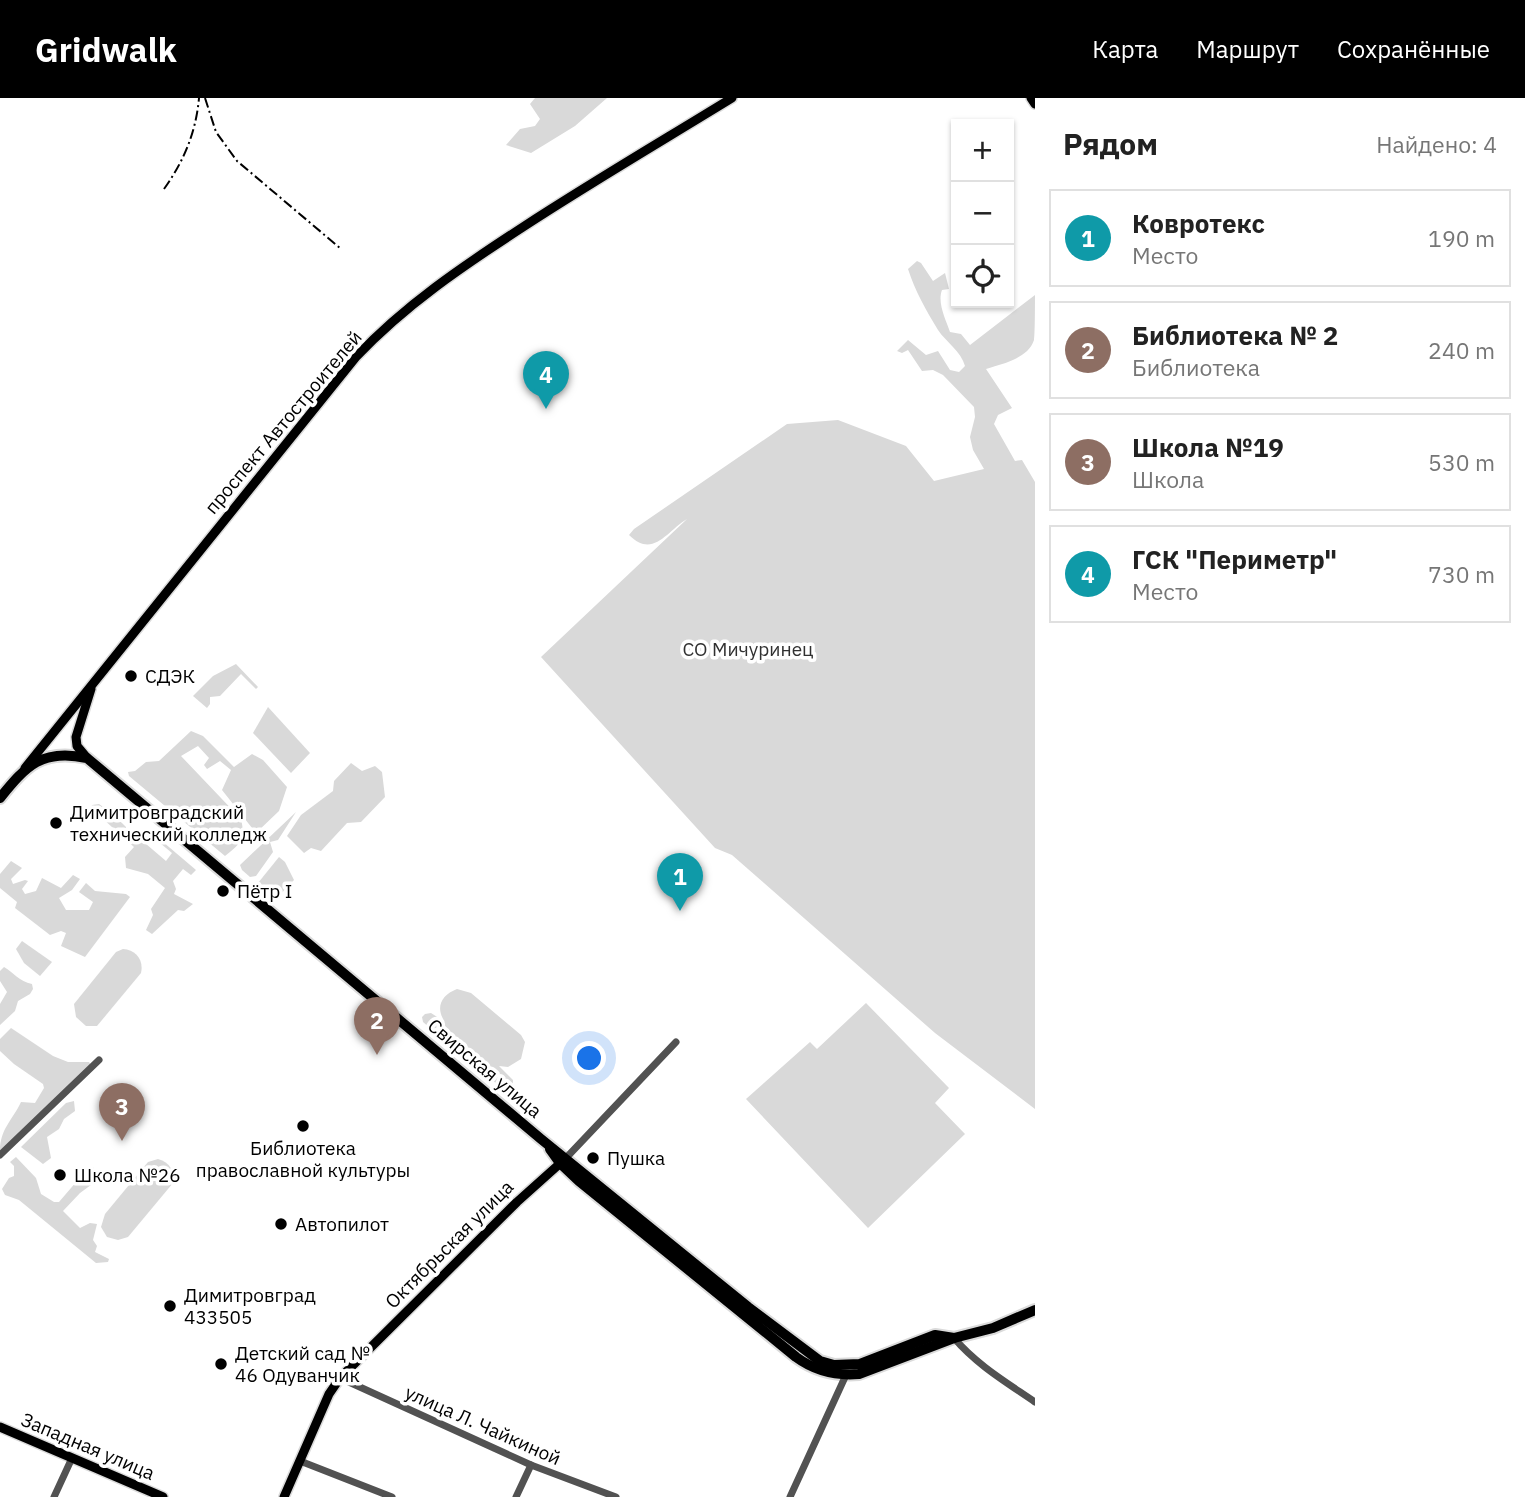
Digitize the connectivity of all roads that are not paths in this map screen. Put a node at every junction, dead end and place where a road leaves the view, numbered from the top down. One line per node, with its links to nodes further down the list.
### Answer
1 (732, 98): 4 (main road, проспект Автостроителей)
2 (1031, 98): 3 (main road)
3 (1035, 104)
4 (93, 682): 5 (main road); 6 (main road, проспект Автостроителей)
5 (87, 758): 6 (highway); 11 (highway, Свирская улица)
6 (23, 769): 7 (highway, проспект Автостроителей)
7 (0, 798)
8 (676, 1042): 11 (street, Октябрьская улица)
9 (99, 1060): 10 (street)
10 (0, 1155)
11 (563, 1161): 13 (highway, Свирская улица); 14 (highway, Свирская улица); 15 (main road, Октябрьская улица)
12 (1035, 1310): 13 (highway, Свирская улица)
13 (954, 1338): 14 (highway, Свирская улица); 16 (street)
14 (846, 1375): 27 (street)
15 (340, 1378): 19 (main road, Октябрьская улица); 20 (street, улица Л. Чайкиной)
16 (1035, 1402)
17 (0, 1427): 18 (main road, Западная улица)
18 (72, 1458): 21 (street); 22 (main road, Западная улица)
19 (300, 1461): 23 (main road, Октябрьская улица); 24 (street)
20 (531, 1465): 25 (street); 26 (street, улица Л. Чайкиной)
21 (54, 1497)
22 (163, 1497)
23 (284, 1497)
24 (391, 1497)
25 (516, 1497)
26 (615, 1497)
27 (790, 1497)

